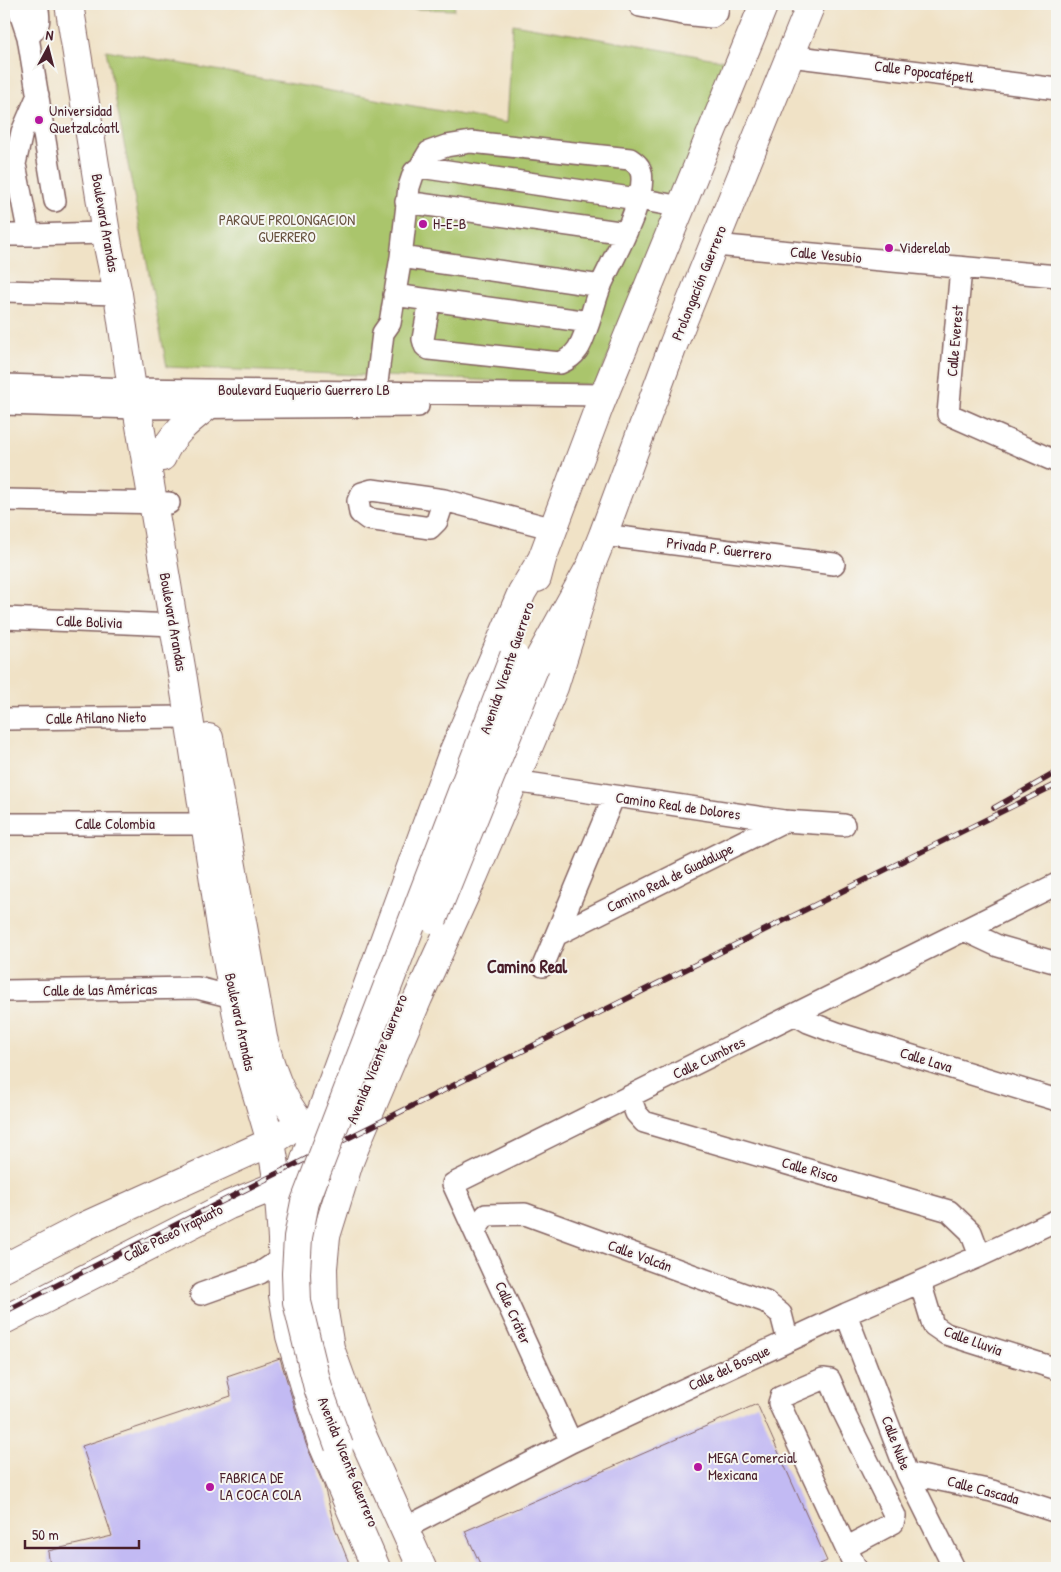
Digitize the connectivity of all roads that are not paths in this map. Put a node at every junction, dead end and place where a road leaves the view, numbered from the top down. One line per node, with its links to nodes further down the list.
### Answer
1 (17, 4): 9 (street)
2 (37, 4): 9 (street)
3 (69, 4): 20 (main road, Boulevard Arandas)
4 (85, 4): 35 (main road, Boulevard Arandas)
5 (639, 4): 6 (street)
6 (718, 4)
7 (764, 4): 17 (main road)
8 (811, 4): 10 (main road, Prolongación Guerrero)
9 (28, 37): 12 (street)
10 (790, 56): 11 (street, Calle Popocatépetl); 23 (main road, Prolongación Guerrero)
11 (1057, 88)
12 (38, 95): 15 (street); 19 (street)
13 (420, 167): 14 (street); 14 (street); 16 (street)
14 (639, 199): 17 (street); 21 (street)
15 (55, 201)
16 (406, 202): 21 (street); 24 (street)
17 (682, 207): 36 (main road)
18 (4, 225): 19 (street)
19 (29, 230): 20 (street); 22 (street)
20 (105, 233): 29 (main road, Boulevard Arandas)
21 (626, 233): 27 (street)
22 (4, 235)
23 (715, 244): 25 (street, Calle Vesubio); 45 (main road, Prolongación Guerrero)
24 (401, 256): 27 (street); 30 (street)
25 (962, 268): 26 (street, Calle Vesubio); 40 (street, Calle Everest)
26 (1057, 276)
27 (601, 286): 32 (street)
28 (4, 291): 29 (street)
29 (118, 294): 35 (main road, Boulevard Arandas)
30 (394, 295): 31 (street); 34 (street)
31 (430, 300): 32 (street); 32 (street)
32 (589, 322)
33 (4, 385): 35 (street, Boulevard Euquerio Guerrero LB)
34 (383, 396): 35 (street, Boulevard Euquerio Guerrero LB); 36 (street, Boulevard Euquerio Guerrero LB); 38 (street, Boulevard Euquerio Guerrero LB)
35 (143, 399): 37 (street, Boulevard Euquerio Guerrero LB); 38 (street, Boulevard Euquerio Guerrero LB); 39 (main road, Boulevard Arandas); 43 (main road, Boulevard Arandas)
36 (602, 401): 44 (main road)
37 (4, 404)
38 (206, 408): 39 (main road)
39 (162, 457): 43 (main road, Boulevard Arandas)
40 (1057, 462)
41 (4, 500): 43 (street)
42 (444, 500): 44 (street)
43 (161, 503): 50 (main road, Boulevard Arandas); 58 (main road, Boulevard Arandas)
44 (554, 529): 46 (main road)
45 (604, 534): 47 (street, Privada P. Guerrero); 48 (main road, Prolongación Guerrero)
46 (542, 559): 51 (main road, Avenida Vicente Guerrero); 70 (main road)
47 (834, 564)
48 (591, 565): 51 (main road, Avenida Vicente Guerrero); 54 (main road)
49 (4, 618): 50 (street, Calle Bolivia)
50 (174, 625): 52 (main road, Boulevard Arandas)
51 (525, 661): 91 (main road, Avenida Vicente Guerrero, bridge)
52 (188, 717): 53 (street, Calle Atilano Nieto); 58 (main road, Boulevard Arandas)
53 (4, 719)
54 (514, 782): 55 (street, Camino Real de Dolores); 72 (main road)
55 (614, 796): 56 (street, Camino Real de Dolores); 62 (street)
56 (784, 821): 59 (street, Camino Real de Dolores); 62 (street, Camino Real de Guadalupe)
57 (4, 824): 58 (street, Calle Colombia)
58 (215, 824): 65 (main road, Boulevard Arandas)
59 (844, 825)
60 (1057, 884): 61 (street, Calle Cumbres)
61 (964, 930): 63 (street); 67 (street, Calle Cumbres)
62 (556, 935): 64 (street)
63 (1057, 962)
64 (543, 966)
65 (243, 984): 66 (street, Calle de las Américas); 68 (main road, Boulevard Arandas); 74 (main road, Boulevard Arandas)
66 (4, 991)
67 (796, 1015): 69 (street, Calle Cumbres); 71 (street, Calle Lava)
68 (273, 1074): 70 (main road); 73 (main road, Boulevard Arandas)
69 (630, 1097): 77 (street, Calle Cumbres); 83 (street, Calle Risco)
70 (326, 1099): 72 (main road); 73 (main road)
71 (1057, 1100)
72 (369, 1114): 75 (main road)
73 (306, 1128): 74 (main road); 75 (main road, Boulevard Arandas); 76 (main road)
74 (271, 1142): 76 (main road, Boulevard Arandas); 84 (main road)
75 (349, 1162): 76 (main road, Calle Paseo Irapuato); 80 (main road)
76 (288, 1180): 78 (main road, Calle Paseo Irapuato); 82 (main road, Boulevard Arandas)
77 (454, 1184): 81 (street, Calle Cráter)
78 (229, 1205): 82 (main road); 88 (main road, Calle Paseo Irapuato)
79 (1057, 1220): 83 (street, Calle del Bosque)
80 (328, 1228): 82 (main road); 95 (main road)
81 (475, 1230): 89 (street, Calle Volcán); 92 (street, Calle Cráter)
82 (283, 1239): 86 (street); 97 (main road, Boulevard Arandas)
83 (980, 1256): 85 (street, Calle del Bosque)
84 (4, 1268)
85 (920, 1282): 87 (street, Calle del Bosque); 90 (street, Calle Lluvia)
86 (201, 1294)
87 (846, 1314): 89 (street, Calle del Bosque); 93 (street, Calle Nube)
88 (4, 1320)
89 (788, 1340): 92 (street, Calle del Bosque)
90 (1057, 1369)
91 (345, 1442): 98 (main road, Avenida Vicente Guerrero); 99 (main road, Avenida Vicente Guerrero)
92 (571, 1442): 95 (street, Calle del Bosque)
93 (907, 1473): 94 (street, Calle Cascada); 101 (street, Calle Nube)
94 (1057, 1512)
95 (405, 1528): 100 (main road)
96 (848, 1561): 96 (street)
97 (376, 1568)
98 (392, 1568)
99 (412, 1568)
100 (422, 1568)
101 (954, 1568)

